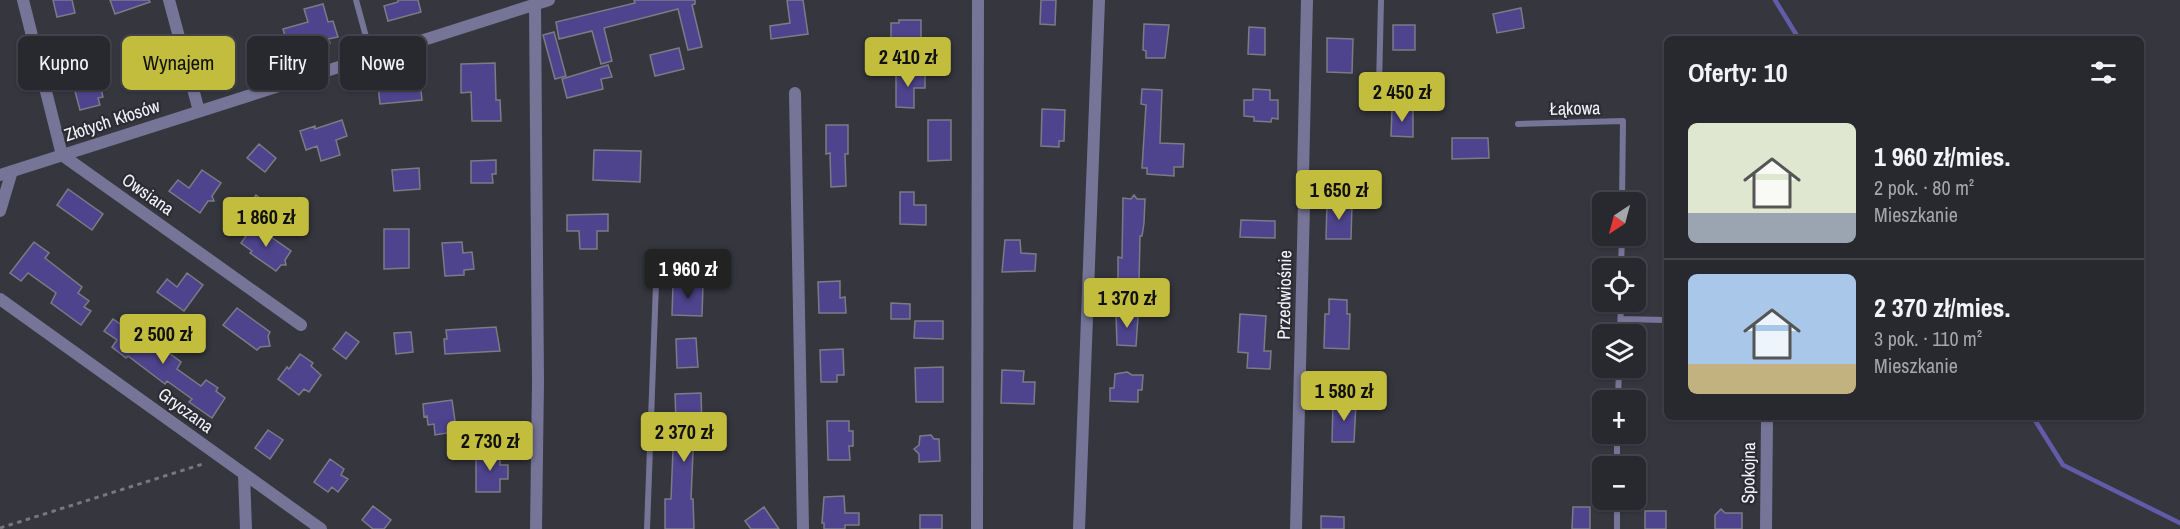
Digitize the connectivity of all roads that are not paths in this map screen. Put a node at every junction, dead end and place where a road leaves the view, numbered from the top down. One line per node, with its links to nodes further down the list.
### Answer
1 (23, 0): 17 (street)
2 (169, 0): 15 (street)
3 (356, 0): 10 (lane)
4 (549, 0): 9 (street, Złotych Kłosów)
5 (978, 0): 38 (street)
6 (1099, 0): 39 (street)
7 (1307, 0): 19 (street)
8 (1381, 0): 13 (lane)
9 (534, 2): 11 (street, Złotych Kłosów); 35 (street)
10 (366, 36)
11 (426, 37)
12 (340, 65): 15 (street, Złotych Kłosów)
13 (1379, 87)
14 (795, 93): 37 (street)
15 (199, 111): 17 (street, Złotych Kłosów)
16 (1518, 124): 20 (lane, Łąkowa)
17 (62, 155): 18 (street, Złotych Kłosów); 29 (street, Owsiana)
18 (6, 173): 22 (street)
19 (1303, 175)
20 (1622, 192)
21 (1304, 205): 40 (street, Przedwiośnie)
22 (0, 211)
23 (656, 283): 36 (lane)
24 (0, 299): 31 (street, Gryczana)
25 (1621, 312): 26 (lane)
26 (1621, 319): 27 (lane); 28 (lane)
27 (1664, 320)
28 (1621, 324)
29 (301, 325)
30 (1767, 420): 42 (street, Spokojna)
31 (244, 474): 33 (street); 34 (street, Gryczana)
32 (1617, 510): 41 (lane)
33 (246, 529)
34 (321, 529)
35 (536, 529)
36 (647, 529)
37 (802, 529)
38 (977, 529)
39 (1079, 529)
40 (1296, 529)
41 (1617, 529)
42 (1766, 529)

